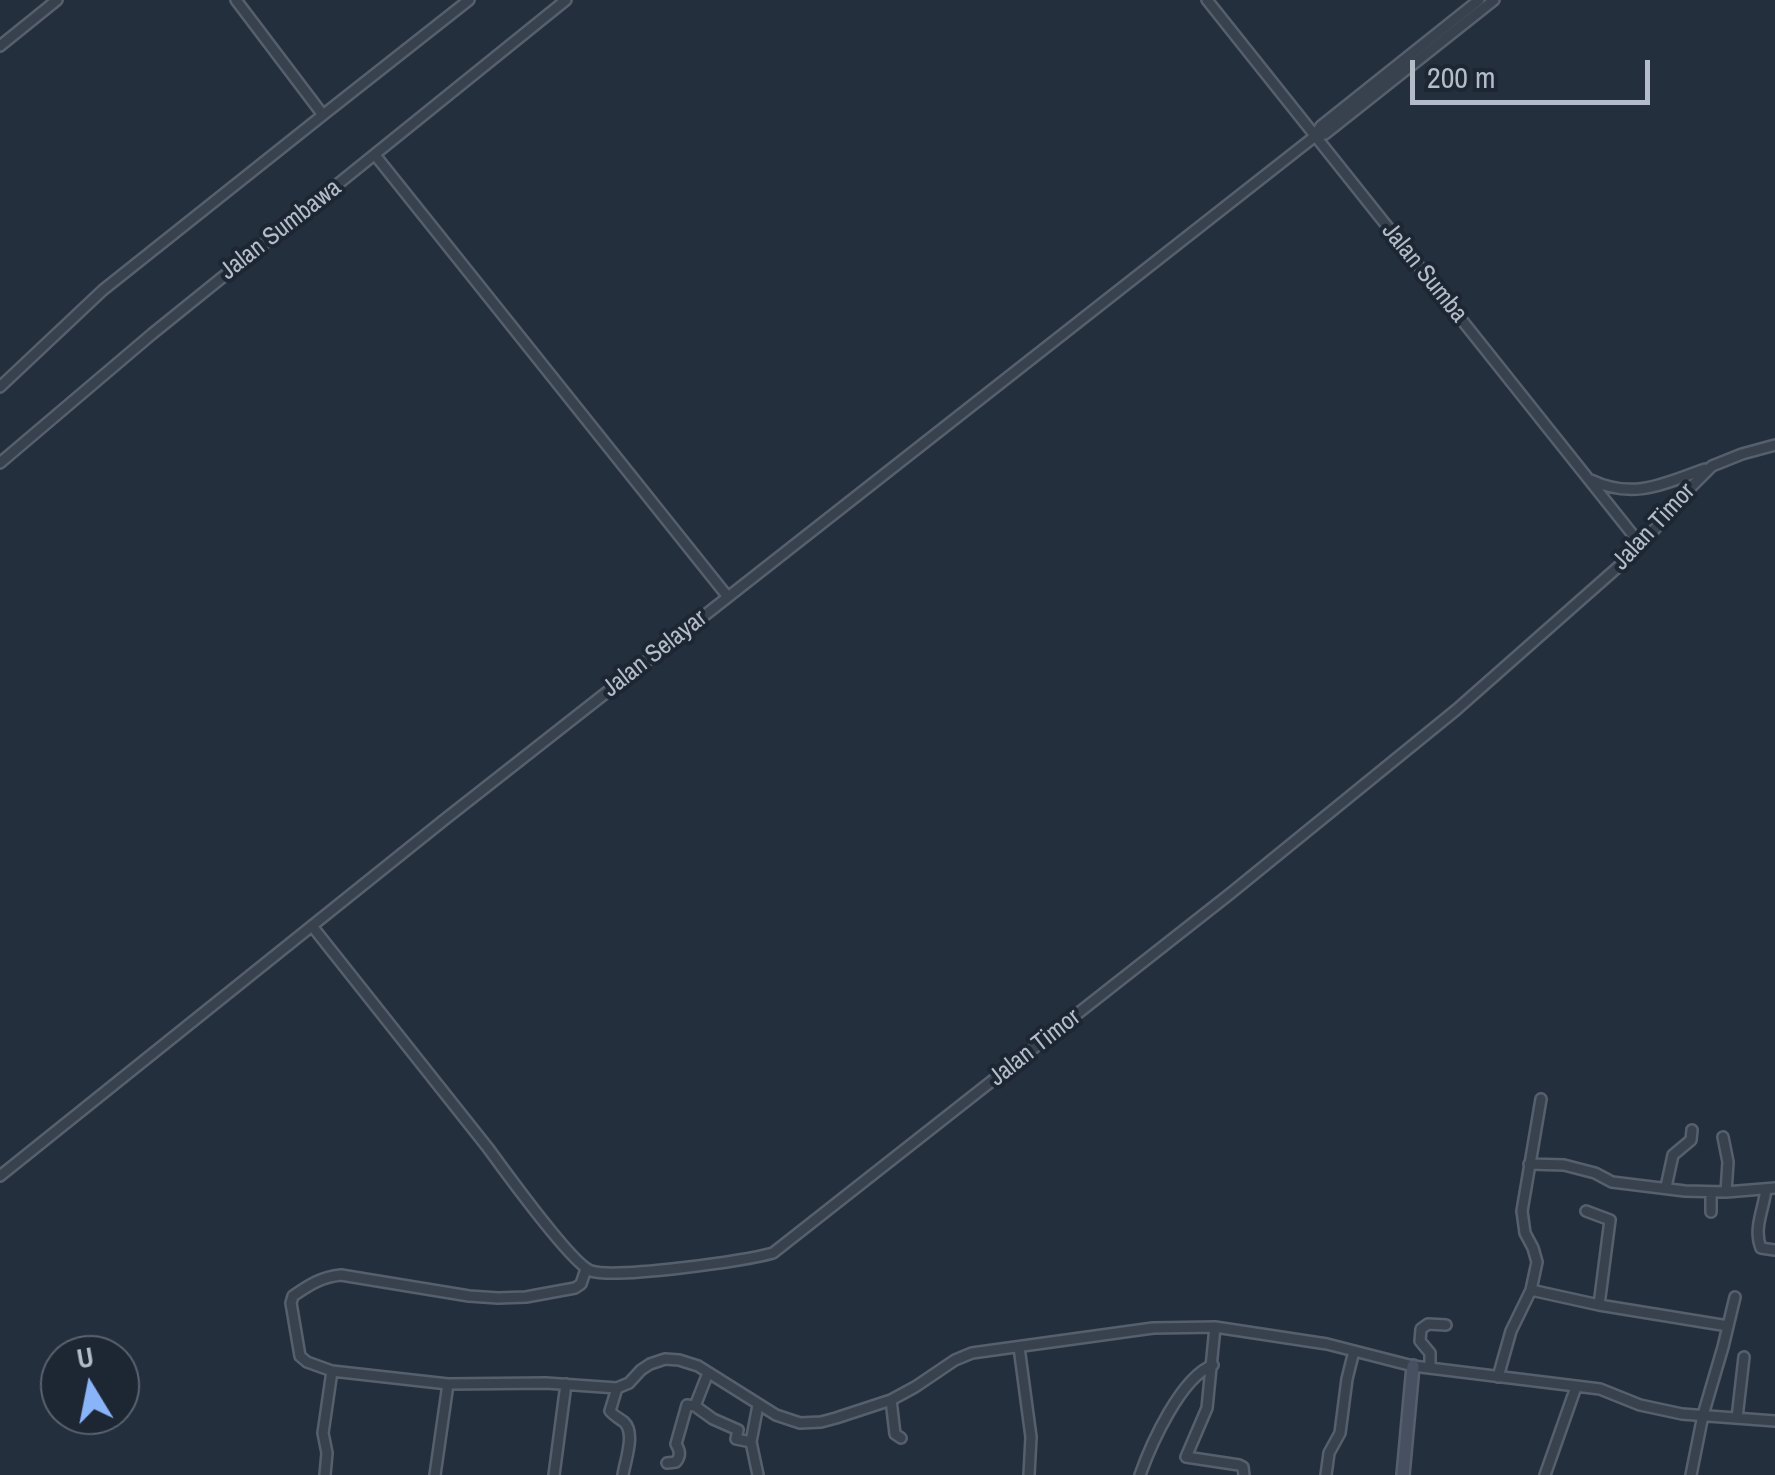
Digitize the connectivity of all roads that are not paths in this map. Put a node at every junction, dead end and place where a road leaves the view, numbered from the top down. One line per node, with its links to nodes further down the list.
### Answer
1 (57, 0): 8 (street)
2 (236, 0): 9 (street)
3 (468, 0): 9 (street)
4 (566, 0): 11 (street, Jalan Sumbawa)
5 (1207, 0): 10 (street, Jalan Sumba)
6 (1494, 0): 7 (street, Jalan Selayar)
7 (1477, 6): 10 (street, Jalan Selayar)
8 (0, 46)
9 (323, 115): 12 (street)
10 (1314, 137): 16 (street, Jalan Sumba); 18 (street, Jalan Selayar)
11 (375, 155): 14 (street, Jalan Sumbawa); 18 (street)
12 (0, 387)
13 (1775, 445): 15 (street, Jalan Timor)
14 (0, 464)
15 (1712, 466): 16 (street); 17 (street, Jalan Timor)
16 (1588, 479): 17 (street, Jalan Sumba)
17 (1641, 545): 32 (street, Jalan Timor)
18 (728, 597): 19 (street, Jalan Selayar)
19 (312, 926): 24 (street, Jalan Selayar); 32 (street)
20 (1541, 1099): 23 (street)
21 (1692, 1130): 25 (street)
22 (1723, 1137): 28 (street)
23 (1529, 1164): 25 (street); 33 (street)
24 (0, 1176)
25 (1666, 1187): 27 (street)
26 (1770, 1188): 28 (street); 31 (street)
27 (1712, 1192): 28 (street); 30 (street)
28 (1726, 1192)
29 (1586, 1211): 35 (street)
30 (1710, 1212)
31 (1775, 1250)
32 (586, 1269): 45 (street)
33 (1531, 1290): 35 (street); 47 (street)
34 (1735, 1297): 37 (street)
35 (1598, 1305): 37 (street)
36 (1446, 1325): 44 (street)
37 (1728, 1326): 55 (street)
38 (1215, 1327): 39 (street); 40 (street); 42 (street)
39 (1019, 1346): 52 (street); 66 (street)
40 (1354, 1351): 43 (street); 69 (street)
41 (1744, 1357): 56 (street)
42 (1213, 1365): 67 (street); 68 (street)
43 (1413, 1366): 44 (street); 70 (street)
44 (1430, 1368): 47 (street)
45 (332, 1371): 48 (street); 61 (street)
46 (708, 1372): 51 (street); 53 (street); 54 (street)
47 (1498, 1377): 50 (street)
48 (448, 1384): 49 (street); 62 (street)
49 (566, 1384): 51 (street); 63 (street)
50 (1576, 1387): 55 (street); 71 (street)
51 (617, 1388): 64 (street)
52 (891, 1400): 53 (street); 58 (street)
53 (758, 1405): 59 (street)
54 (695, 1406): 59 (street); 60 (street)
55 (1703, 1414): 56 (street); 72 (street)
56 (1737, 1418): 57 (street)
57 (1775, 1421)
58 (900, 1438)
59 (751, 1442): 65 (street)
60 (667, 1463)
61 (325, 1475)
62 (434, 1475)
63 (554, 1475)
64 (623, 1475)
65 (758, 1475)
66 (1029, 1475)
67 (1140, 1475)
68 (1244, 1475)
69 (1326, 1475)
70 (1403, 1475)
71 (1545, 1475)
72 (1691, 1475)

